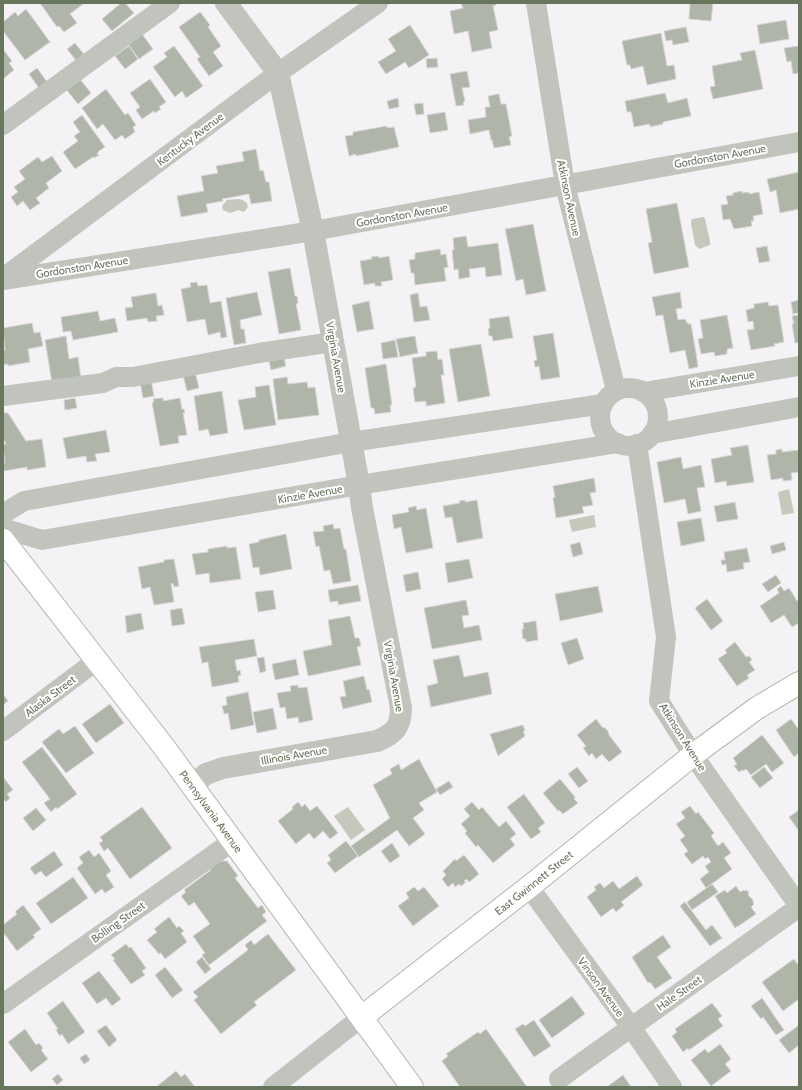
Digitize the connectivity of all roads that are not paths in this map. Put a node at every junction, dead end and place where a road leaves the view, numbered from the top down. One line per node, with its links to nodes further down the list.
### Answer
1 (170, 3): 6 (street)
2 (226, 3): 5 (street, Virginia Avenue)
3 (378, 3): 5 (street, Kentucky Avenue)
4 (536, 3): 8 (street, Atkinson Avenue)
5 (278, 73): 9 (street, Virginia Avenue); 10 (street, Kentucky Avenue)
6 (3, 125)
7 (799, 142): 8 (street, Gordonston Avenue)
8 (565, 185): 9 (street, Gordonston Avenue); 15 (street, Atkinson Avenue)
9 (313, 231): 10 (street, Gordonston Avenue); 11 (street, Virginia Avenue)
10 (3, 279)
11 (333, 342): 14 (street); 18 (street, Virginia Avenue)
12 (799, 366): 13 (street, Kinzie Avenue)
13 (644, 392): 15 (street); 17 (street, Atkinson Avenue)
14 (3, 396)
15 (610, 397): 17 (street, Atkinson Avenue); 18 (street)
16 (799, 406): 17 (street, Kinzie Avenue)
17 (636, 440): 19 (street, Kinzie Avenue); 27 (street, Atkinson Avenue)
18 (351, 442): 19 (street, Virginia Avenue); 20 (street)
19 (359, 485): 21 (street, Kinzie Avenue); 25 (street, Virginia Avenue)
20 (3, 514)
21 (3, 528)
22 (3, 540): 23 (main road, Pennsylvania Avenue)
23 (96, 661): 26 (street, Alaska Street); 28 (main road, Pennsylvania Avenue)
24 (799, 683): 27 (main road, East Gwinnett Street)
25 (397, 728): 28 (street, Illinois Avenue)
26 (3, 731)
27 (693, 755): 30 (main road, East Gwinnett Street); 31 (street, Atkinson Avenue)
28 (192, 786): 29 (main road, Pennsylvania Avenue)
29 (233, 841): 32 (street, Bolling Street); 33 (main road, Pennsylvania Avenue)
30 (529, 887): 33 (main road, East Gwinnett Street); 34 (street, Vinson Avenue)
31 (799, 907): 34 (street, Hale Street)
32 (3, 1004)
33 (362, 1017): 36 (street, East Gwinnett Street); 37 (main road, Pennsylvania Avenue)
34 (631, 1027): 35 (street, Hale Street); 38 (street, Vinson Avenue)
35 (559, 1079)
36 (273, 1087)
37 (412, 1087)
38 (672, 1087)

